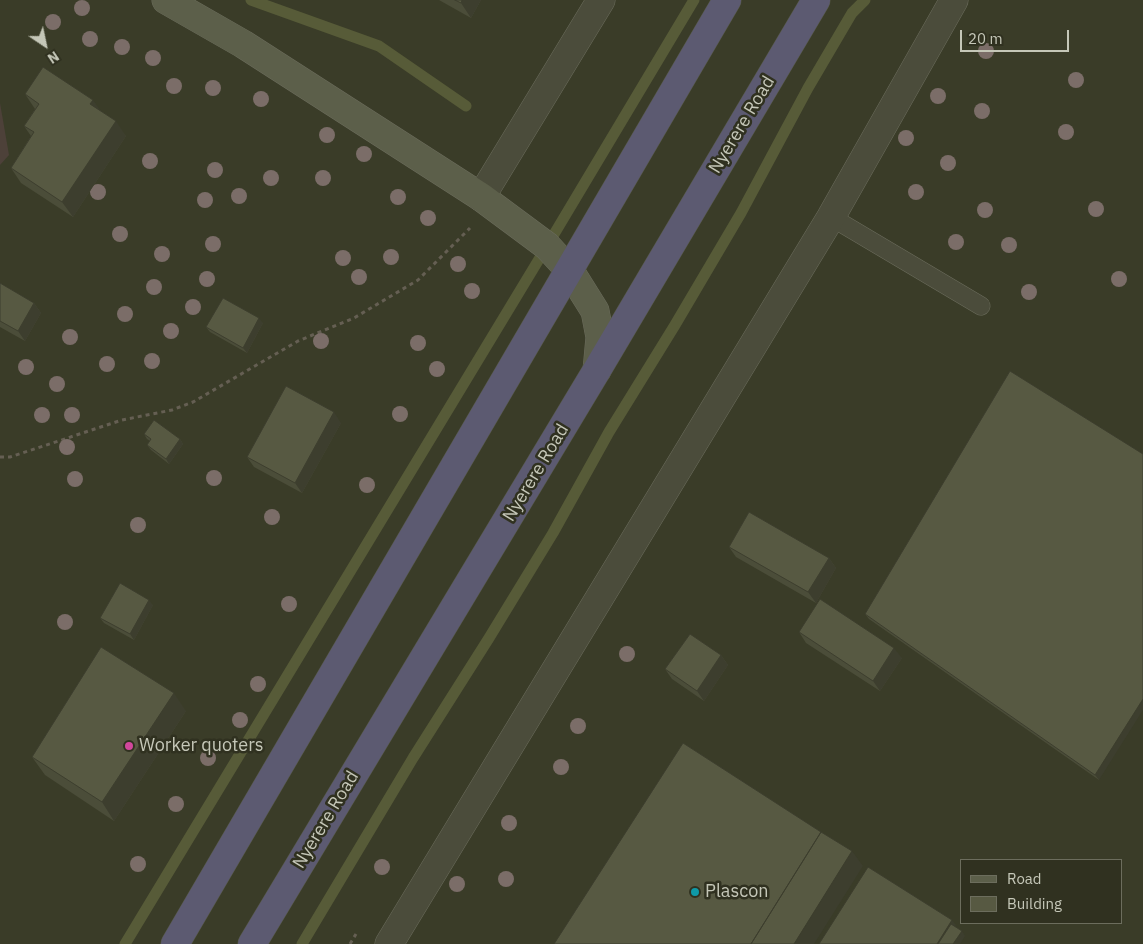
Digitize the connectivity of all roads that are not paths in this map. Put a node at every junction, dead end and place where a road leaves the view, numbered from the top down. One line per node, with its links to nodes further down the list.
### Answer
1 (166, 0): 6 (street)
2 (601, 0): 6 (street)
3 (727, 0): 8 (highway)
4 (816, 0): 10 (highway, Nyerere Road)
5 (954, 0): 7 (street)
6 (487, 201): 8 (street)
7 (831, 217): 9 (lane); 13 (street)
8 (570, 271): 10 (street); 11 (highway)
9 (981, 306)
10 (598, 370): 12 (highway, Nyerere Road)
11 (176, 944)
12 (252, 944)
13 (389, 944)

